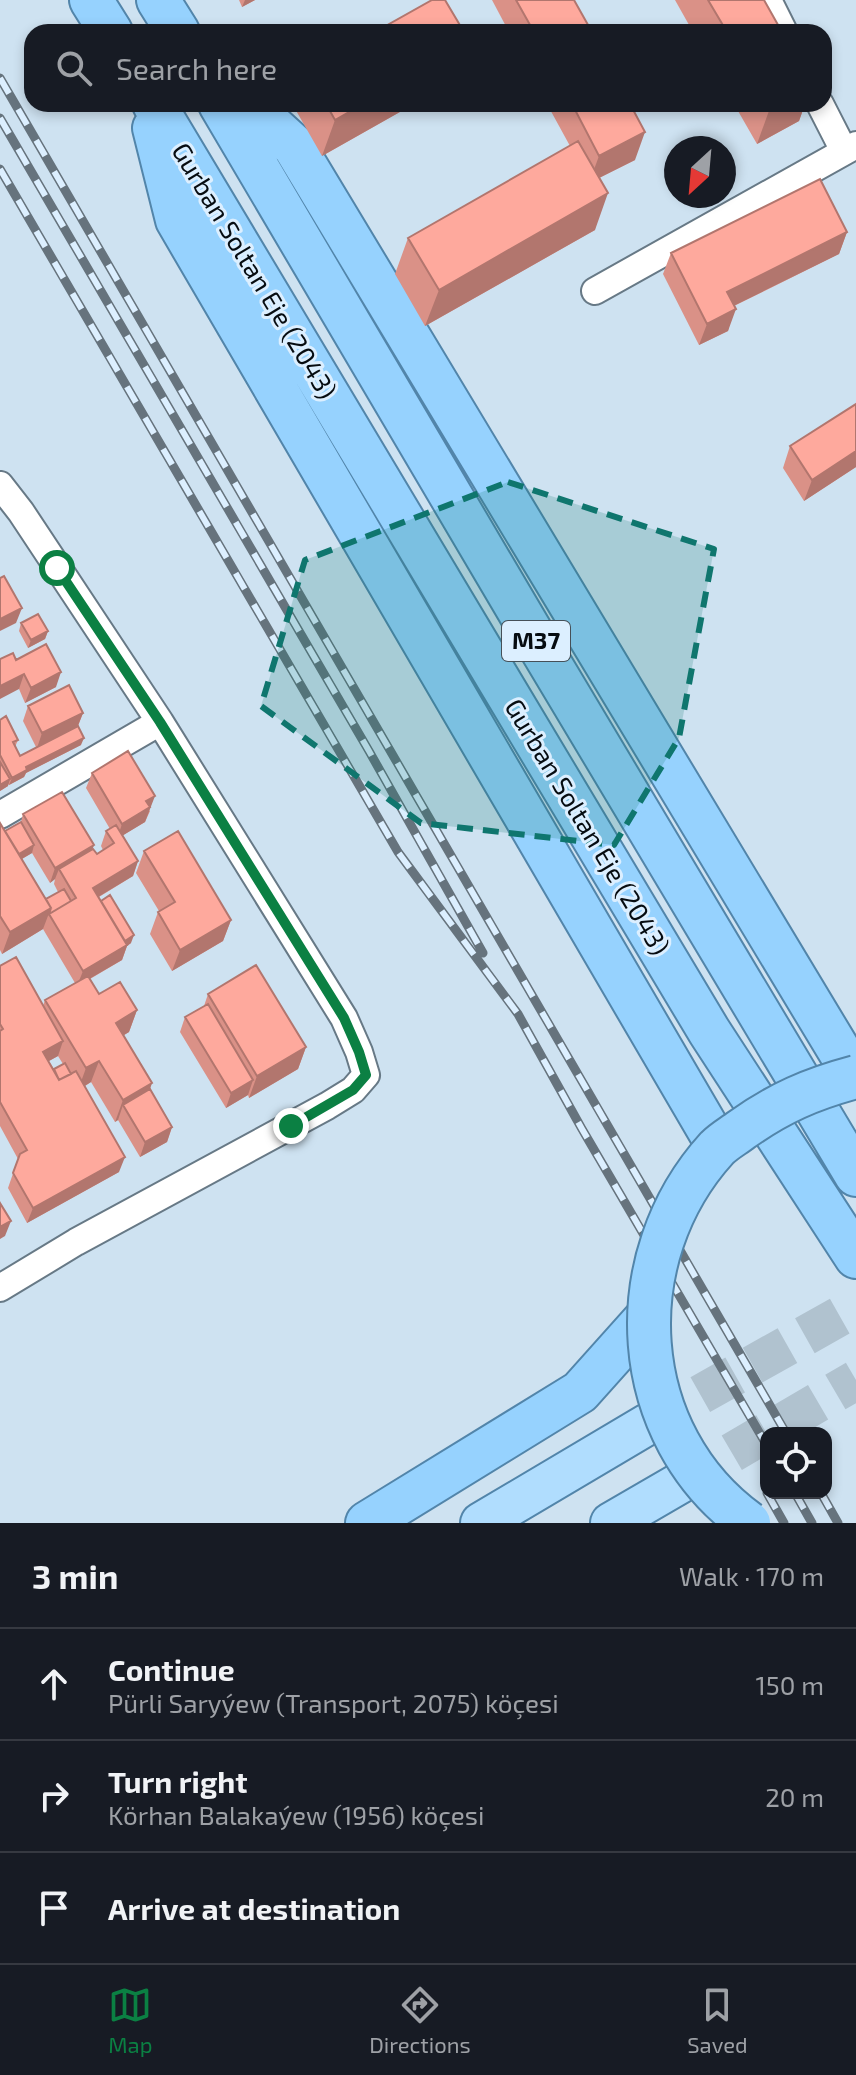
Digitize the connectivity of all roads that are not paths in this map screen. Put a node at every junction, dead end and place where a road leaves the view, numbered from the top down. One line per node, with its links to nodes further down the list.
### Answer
1 (91, 0): 4 (highway)
2 (158, 0): 5 (highway)
3 (768, 0): 6 (street)
4 (106, 24)
5 (173, 24)
6 (780, 24)
7 (153, 112): 19 (highway)
8 (156, 112): 21 (highway, Gurban Soltan Eje (2043))
9 (225, 112): 20 (highway, Gurban Soltan Eje (2043) / M37)
10 (257, 112): 18 (highway)
11 (825, 112): 12 (street)
12 (850, 148): 13 (street)
13 (595, 291)
14 (0, 485): 15 (street)
15 (11, 518): 16 (street)
16 (160, 722): 17 (street); 22 (street)
17 (0, 815)
18 (856, 1077): 19 (highway, bridge)
19 (718, 1146): 23 (highway, bridge)
20 (856, 1175)
21 (856, 1257)
22 (0, 1288)
23 (648, 1316): 26 (highway); 29 (highway, bridge)
24 (648, 1424): 27 (main road)
25 (680, 1483): 28 (main road)
26 (367, 1523)
27 (481, 1523)
28 (611, 1523)
29 (749, 1523)

